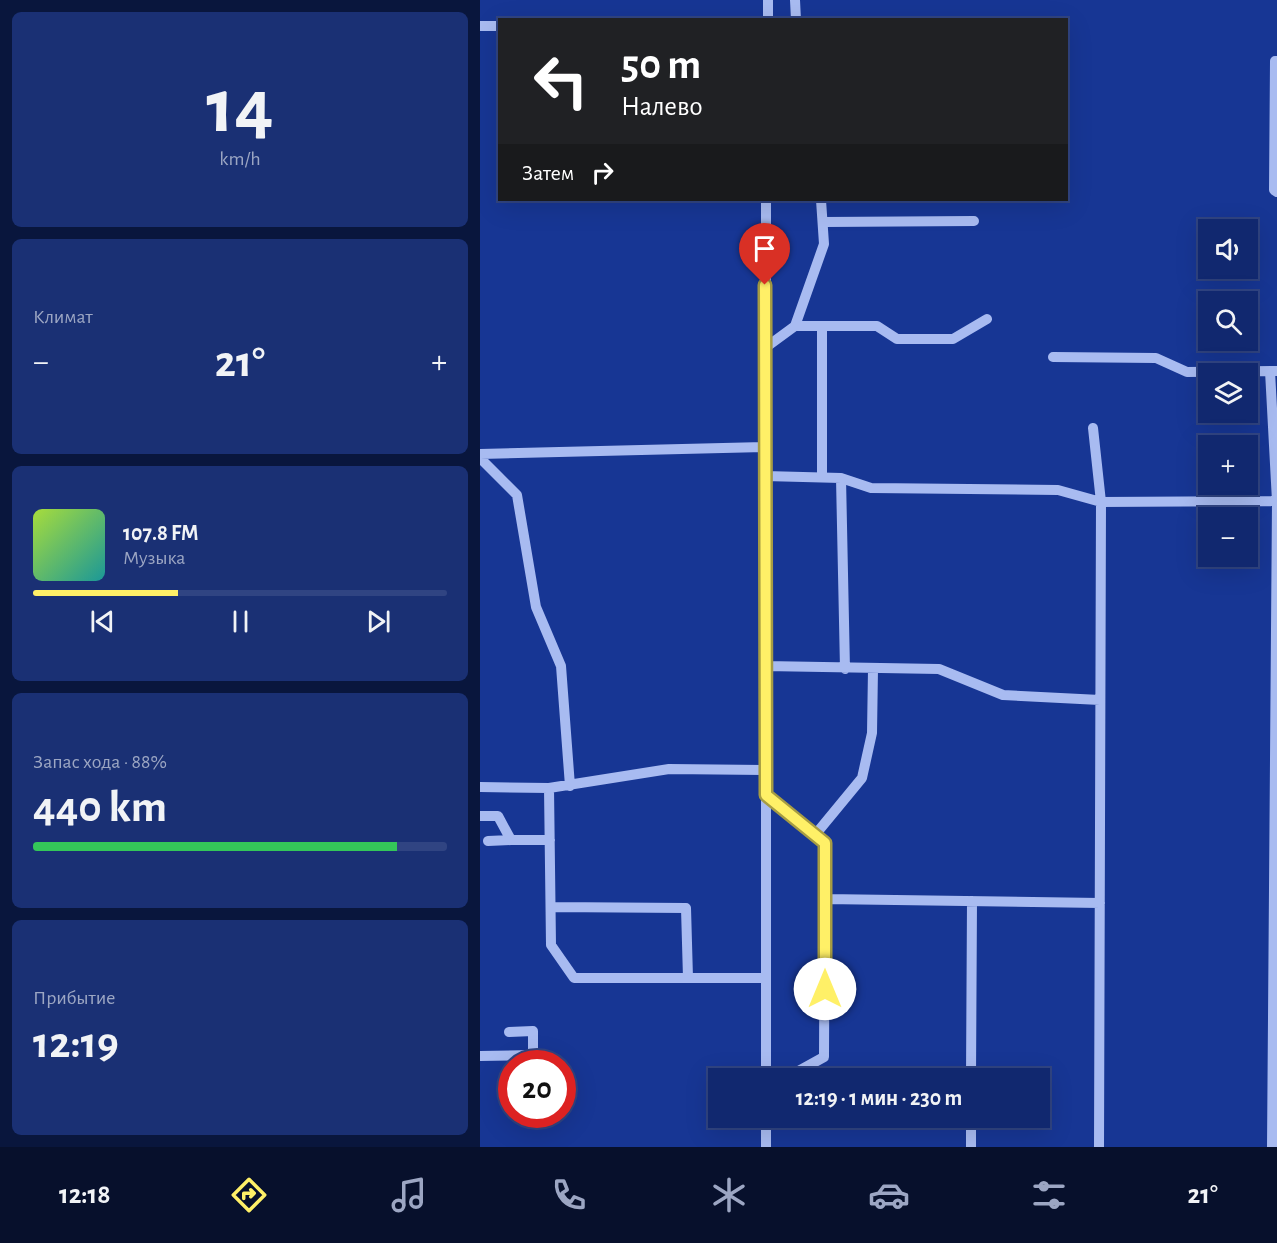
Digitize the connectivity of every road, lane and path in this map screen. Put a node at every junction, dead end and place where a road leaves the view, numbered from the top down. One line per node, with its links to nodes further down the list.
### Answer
1 (768, 0): 3 (lane)
2 (795, 0): 4 (lane)
3 (768, 18)
4 (796, 18)
5 (480, 26): 6 (lane)
6 (498, 26)
7 (1277, 61): 8 (lane)
8 (1277, 192)
9 (766, 201): 16 (lane)
10 (821, 201): 12 (lane)
11 (974, 221): 12 (lane)
12 (824, 222): 14 (lane)
13 (987, 319): 15 (lane)
14 (795, 326): 15 (lane); 16 (lane)
15 (822, 326): 23 (lane)
16 (765, 348): 20 (lane)
17 (1053, 357): 18 (lane)
18 (1273, 371): 25 (lane)
19 (1093, 428): 26 (lane)
20 (765, 447): 21 (lane); 22 (lane)
21 (480, 456): 32 (lane)
22 (765, 476): 23 (lane); 27 (lane)
23 (822, 477): 24 (lane)
24 (841, 478): 26 (lane); 28 (lane)
25 (1277, 501): 26 (lane); 57 (lane)
26 (1101, 502): 30 (lane)
27 (765, 666): 28 (lane); 31 (lane)
28 (844, 669): 29 (lane)
29 (873, 669): 30 (lane); 37 (lane)
30 (1100, 700): 43 (lane)
31 (766, 770): 32 (lane); 35 (lane)
32 (570, 786): 34 (lane)
33 (480, 788): 34 (lane)
34 (549, 788): 40 (lane)
35 (766, 795): 37 (lane); 46 (lane)
36 (480, 816): 39 (lane)
37 (815, 835): 41 (lane)
38 (488, 840): 39 (lane)
39 (511, 840): 40 (lane)
40 (550, 840): 44 (lane)
41 (825, 899): 42 (lane); 50 (lane)
42 (972, 901): 43 (lane); 51 (lane)
43 (1100, 903): 56 (lane)
44 (551, 907): 45 (lane); 45 (lane)
45 (688, 978): 46 (lane)
46 (766, 978): 49 (lane)
47 (509, 1032): 48 (lane)
48 (480, 1056)
49 (766, 1068)
50 (804, 1068)
51 (971, 1068)
52 (766, 1128): 54 (lane)
53 (971, 1128): 55 (lane)
54 (766, 1147)
55 (971, 1147)
56 (1099, 1147)
57 (1272, 1147)

